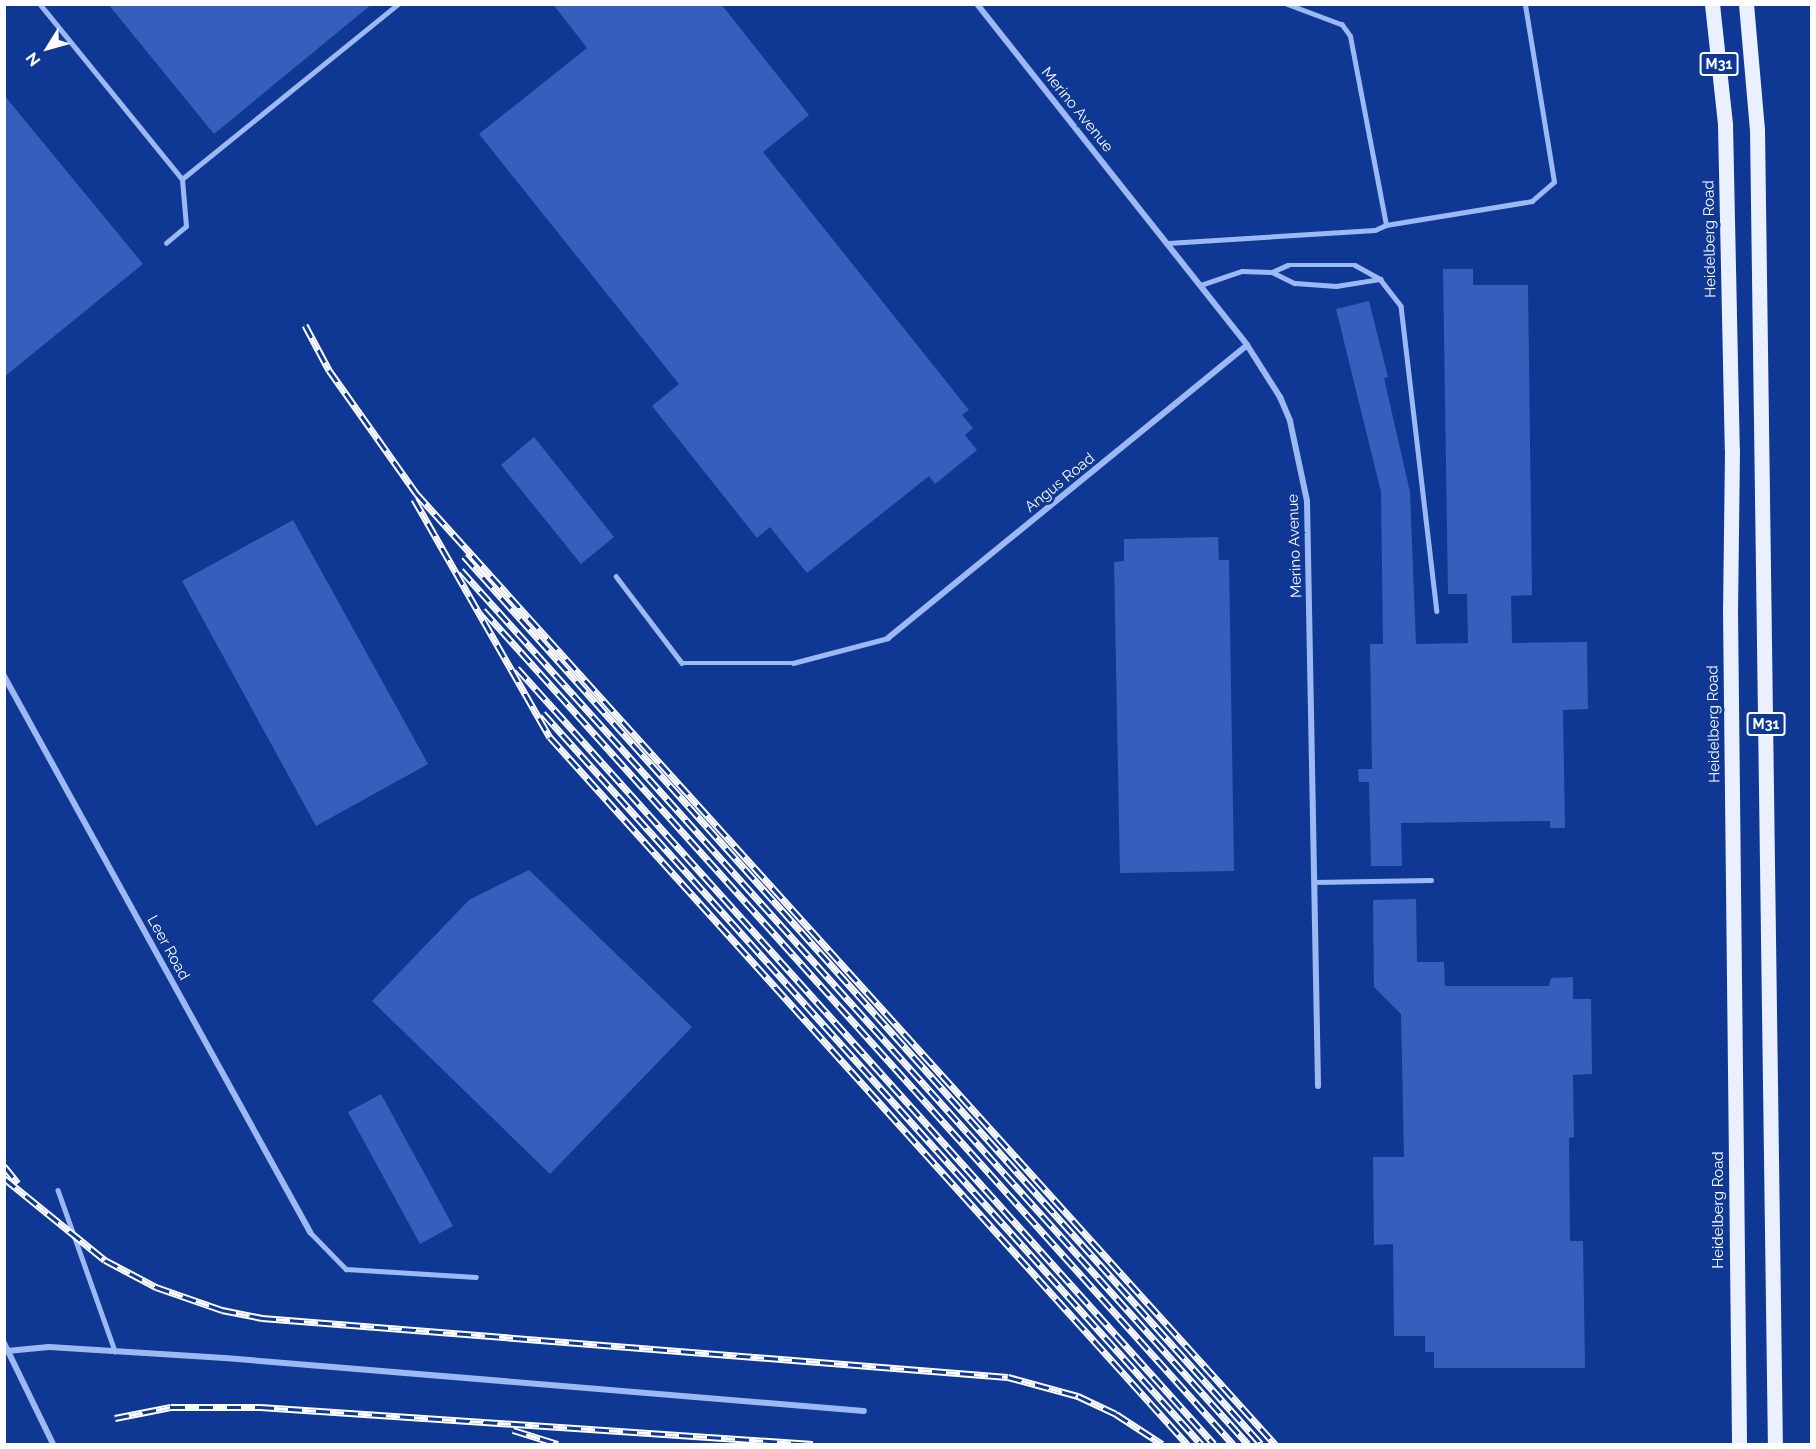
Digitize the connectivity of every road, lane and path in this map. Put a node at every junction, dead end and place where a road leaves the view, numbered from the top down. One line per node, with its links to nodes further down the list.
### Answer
1 (40, 4): 8 (lane)
2 (398, 4): 8 (lane)
3 (977, 4): 11 (street, Merino Avenue)
4 (1286, 4): 9 (lane)
5 (1525, 4): 9 (lane)
6 (1712, 4): 31 (main road, Heidelberg Road / M31)
7 (1746, 4): 32 (main road, M31)
8 (182, 179): 10 (lane)
9 (1386, 225): 11 (lane)
10 (166, 243)
11 (1168, 243): 14 (street, Merino Avenue)
12 (1272, 272): 13 (lane); 13 (lane); 14 (lane)
13 (1380, 279): 17 (lane)
14 (1201, 285): 15 (street, Merino Avenue)
15 (1247, 345): 18 (street, Angus Road); 21 (street, Merino Avenue)
16 (616, 576): 18 (lane)
17 (1437, 611)
18 (888, 638)
19 (4, 676): 24 (street, Leer Road)
20 (1431, 880): 21 (lane)
21 (1314, 882): 22 (street, Merino Avenue)
22 (1318, 1086)
23 (58, 1190): 28 (lane)
24 (310, 1232): 25 (lane)
25 (476, 1277)
26 (4, 1342): 27 (street)
27 (7, 1351): 28 (street); 30 (street)
28 (115, 1351): 29 (street)
29 (864, 1411)
30 (53, 1444)
31 (1739, 1444)
32 (1775, 1444)

